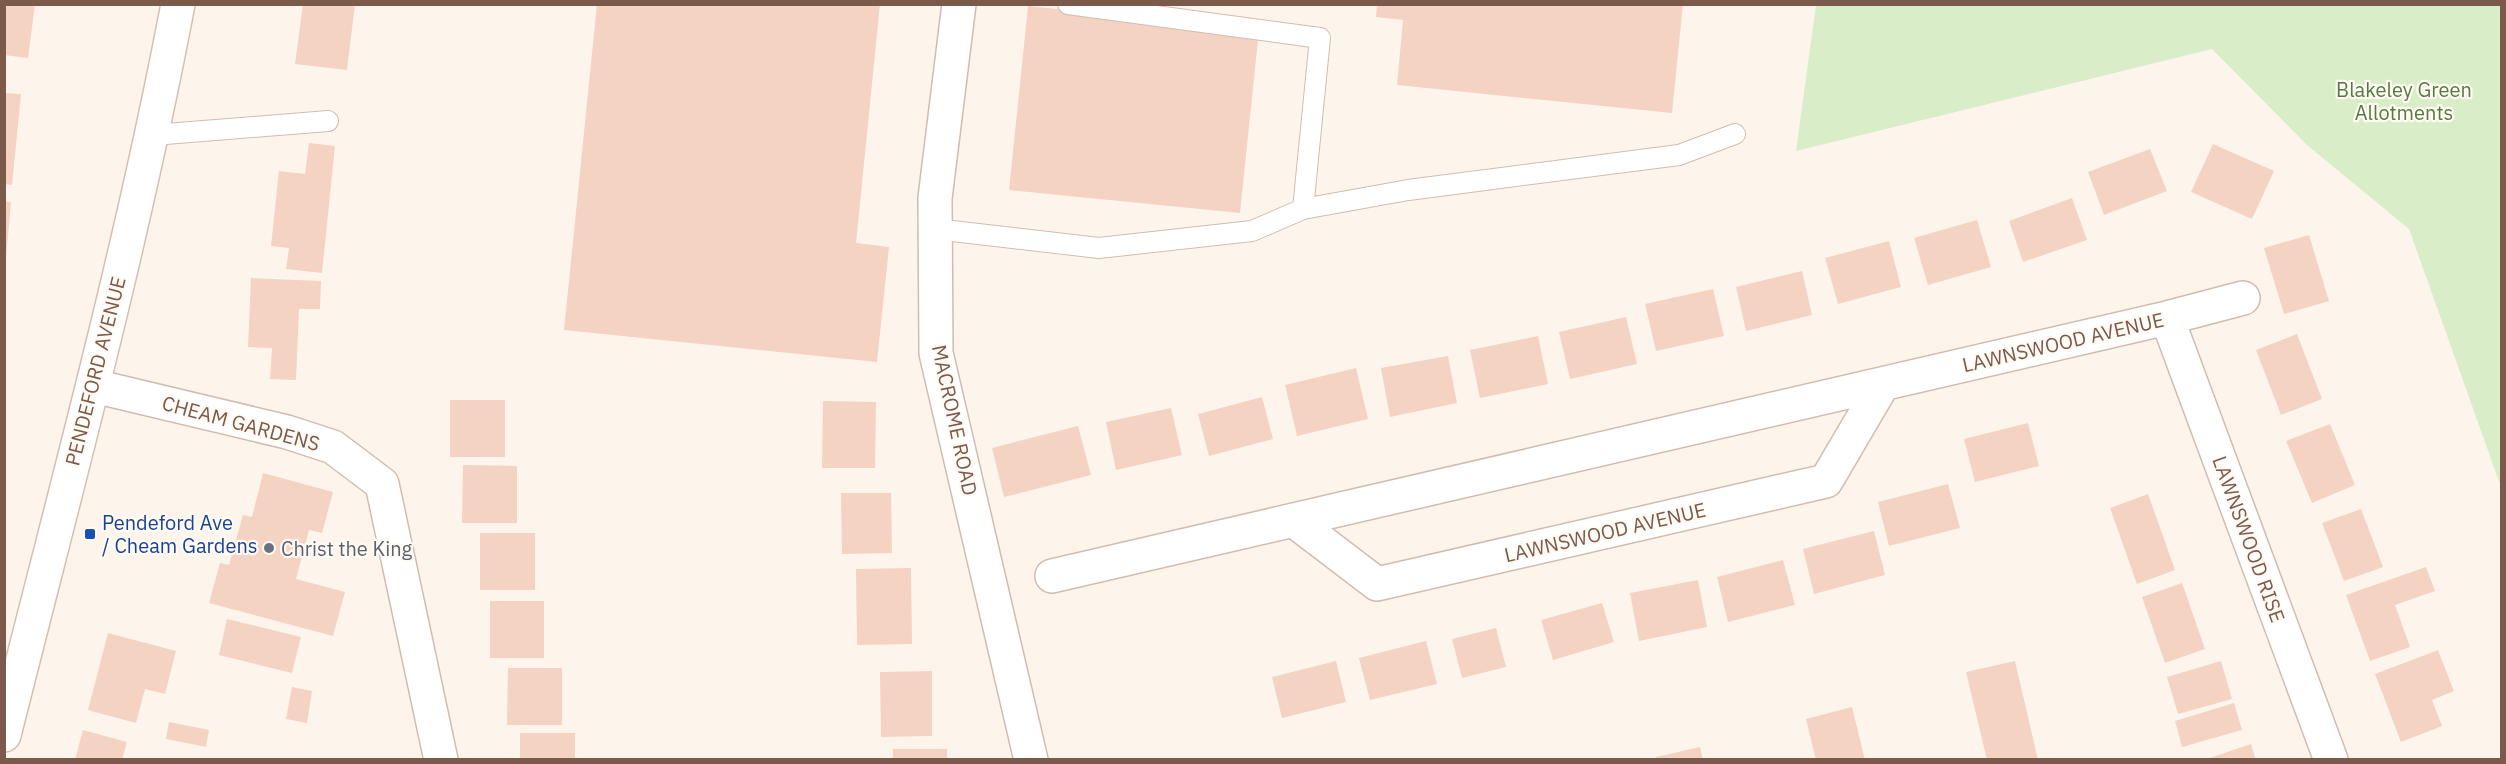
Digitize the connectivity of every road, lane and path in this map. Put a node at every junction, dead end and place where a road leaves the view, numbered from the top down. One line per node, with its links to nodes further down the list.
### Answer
1 (178, 4): 6 (street, PENDEFORD AVENUE)
2 (959, 4): 8 (street, MACROME ROAD)
3 (1068, 4): 7 (lane)
4 (328, 121): 6 (lane)
5 (1735, 134): 7 (lane)
6 (153, 135): 12 (street, PENDEFORD AVENUE)
7 (1303, 209): 8 (lane)
8 (935, 229): 17 (street, MACROME ROAD)
9 (2243, 298): 10 (street, LAWNSWOOD AVENUE)
10 (2167, 318): 11 (street, LAWNSWOOD AVENUE); 18 (street, LAWNSWOOD RISE)
11 (1883, 384): 13 (street, LAWNSWOOD AVENUE); 13 (street, LAWNSWOOD AVENUE)
12 (94, 386): 15 (street, PENDEFORD AVENUE); 16 (street, CHEAM GARDENS)
13 (1293, 520): 14 (street, LAWNSWOOD AVENUE)
14 (1052, 576)
15 (4, 735)
16 (441, 759)
17 (1031, 759)
18 (2331, 759)

